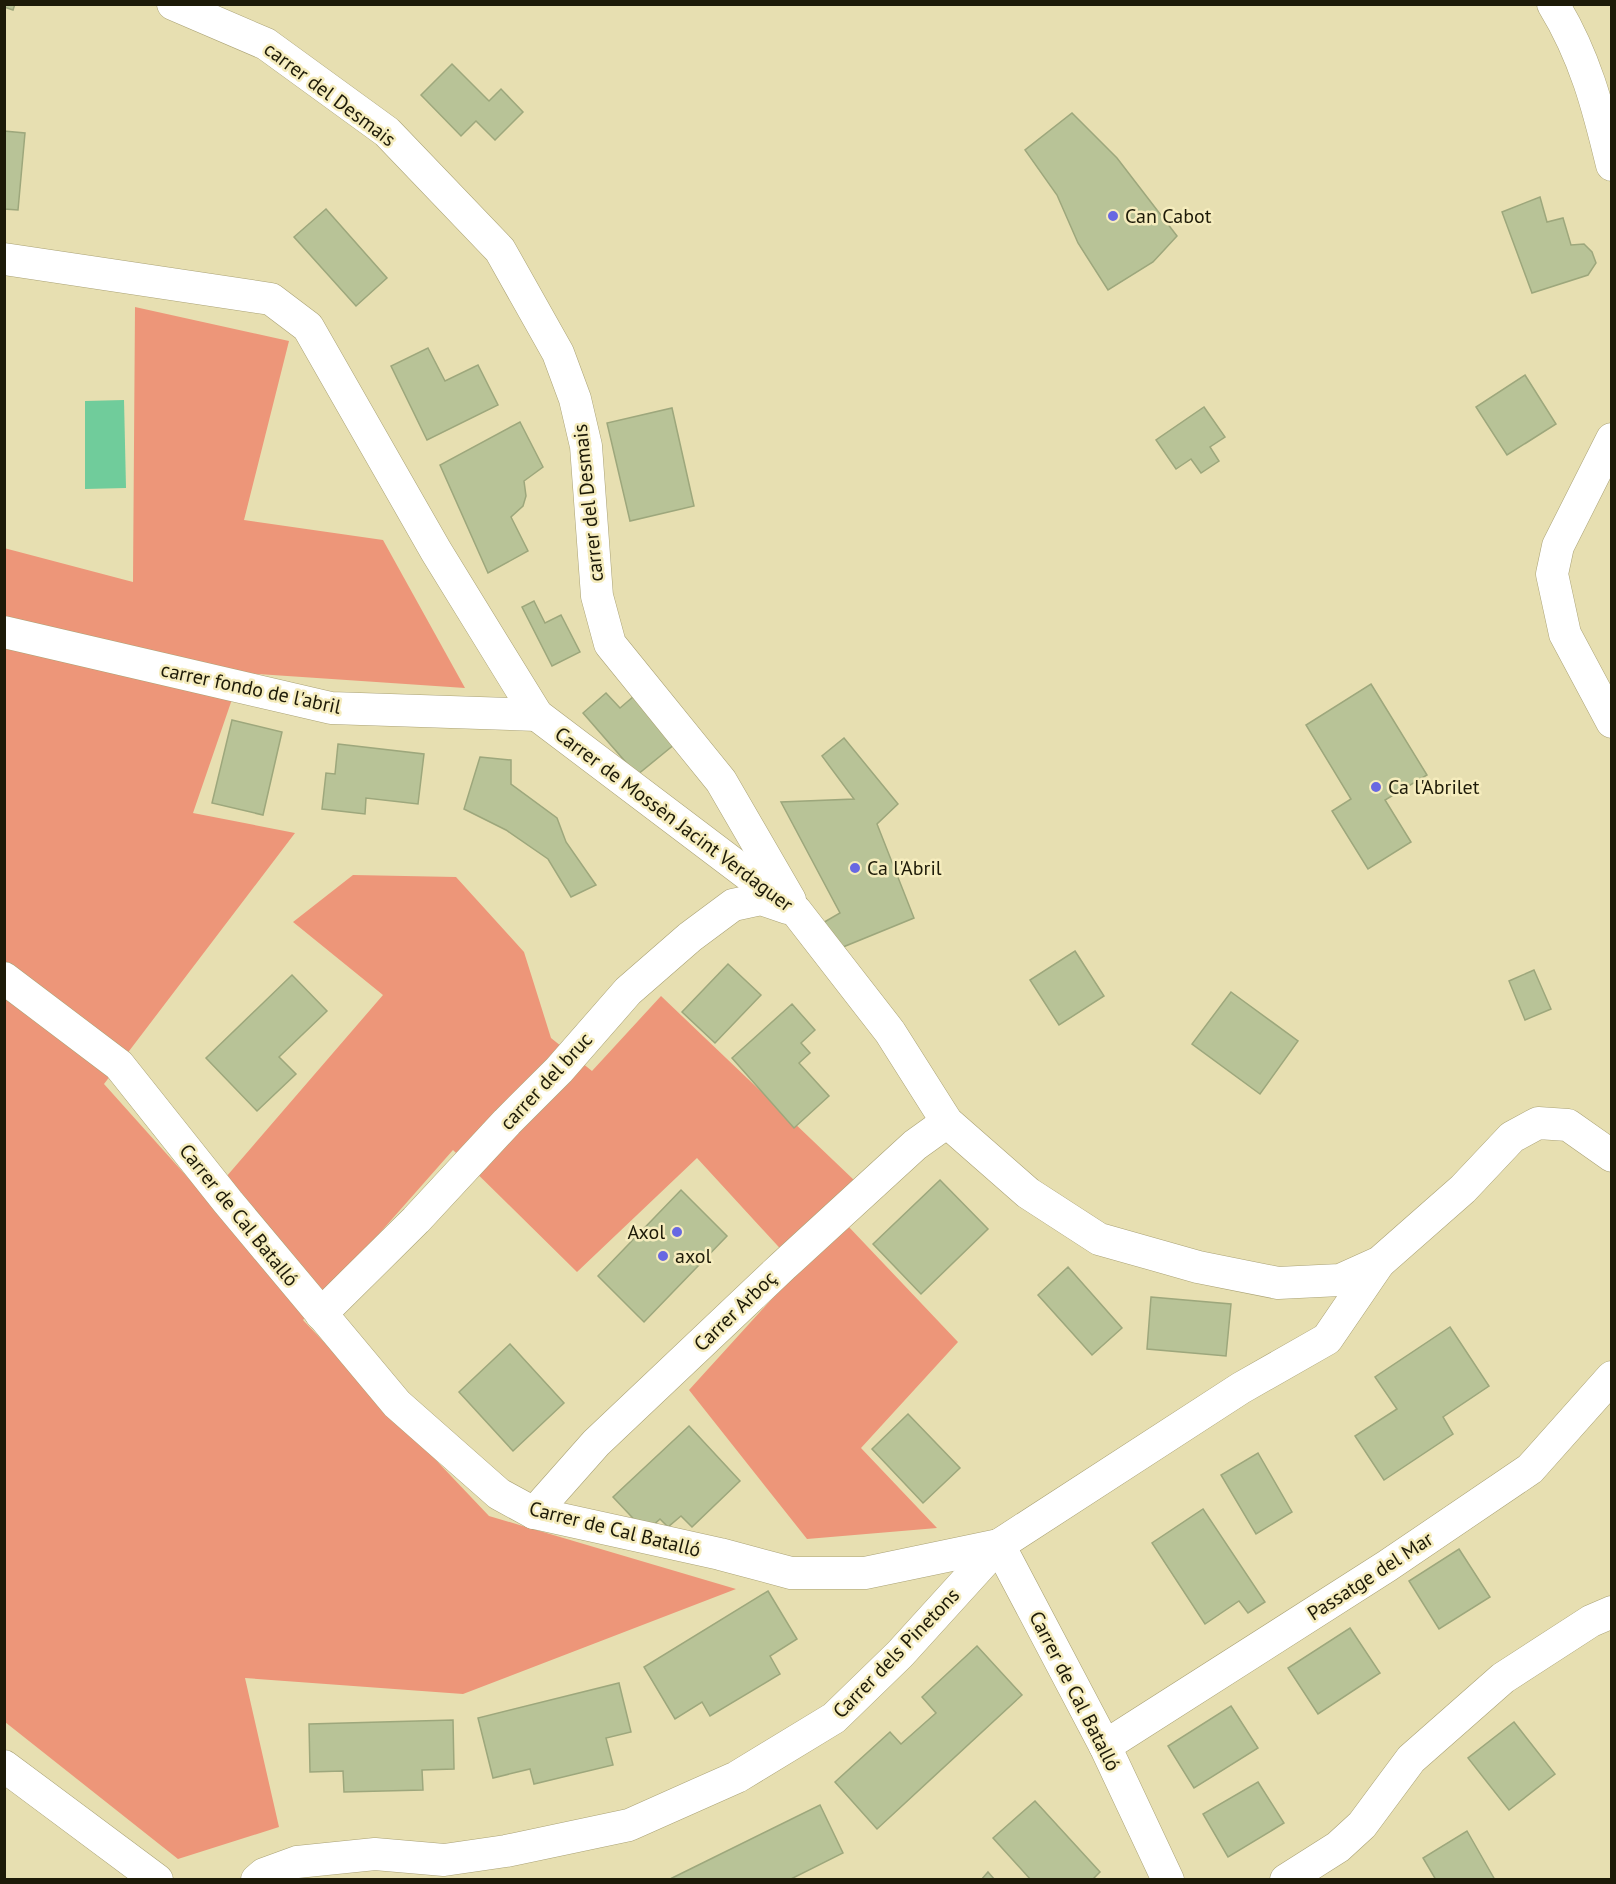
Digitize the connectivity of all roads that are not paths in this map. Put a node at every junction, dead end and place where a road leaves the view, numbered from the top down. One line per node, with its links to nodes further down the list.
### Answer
1 (173, 4): 9 (street, carrer del Desmais)
2 (1553, 4): 3 (street)
3 (1611, 165)
4 (4, 260): 7 (street, Carrer de Mossèn Jacint Verdaguer)
5 (1611, 439): 8 (street)
6 (4, 632): 7 (street, carrer fondo de l'abril)
7 (537, 715): 9 (street, Carrer de Mossèn Jacint Verdaguer)
8 (1611, 722)
9 (796, 911): 11 (street, Carrer de Mossèn Jacint Verdaguer); 14 (street, carrer del bruc)
10 (4, 978): 14 (street, Carrer de Cal Batalló)
11 (947, 1122): 13 (street, Carrer de Mossèn Jacint Verdaguer); 16 (street, Carrer Arboç)
12 (1611, 1156): 13 (street, Carrer de Mossèn Jacint Verdaguer)
13 (1380, 1262): 17 (street, Carrer dels Pinetons)
14 (321, 1314): 16 (street, Carrer de Cal Batalló)
15 (1611, 1377): 19 (street, Passatge del Mar)
16 (534, 1513): 17 (street, Carrer de Cal Batalló)
17 (999, 1545): 19 (street, Carrer de Cal Batalló); 22 (street, Carrer dels Pinetons)
18 (1611, 1612): 24 (street)
19 (1105, 1746): 23 (street, Carrer de Cal Batalló)
20 (4, 1766): 21 (street)
21 (157, 1880)
22 (257, 1880)
23 (1168, 1880)
24 (1286, 1880)

